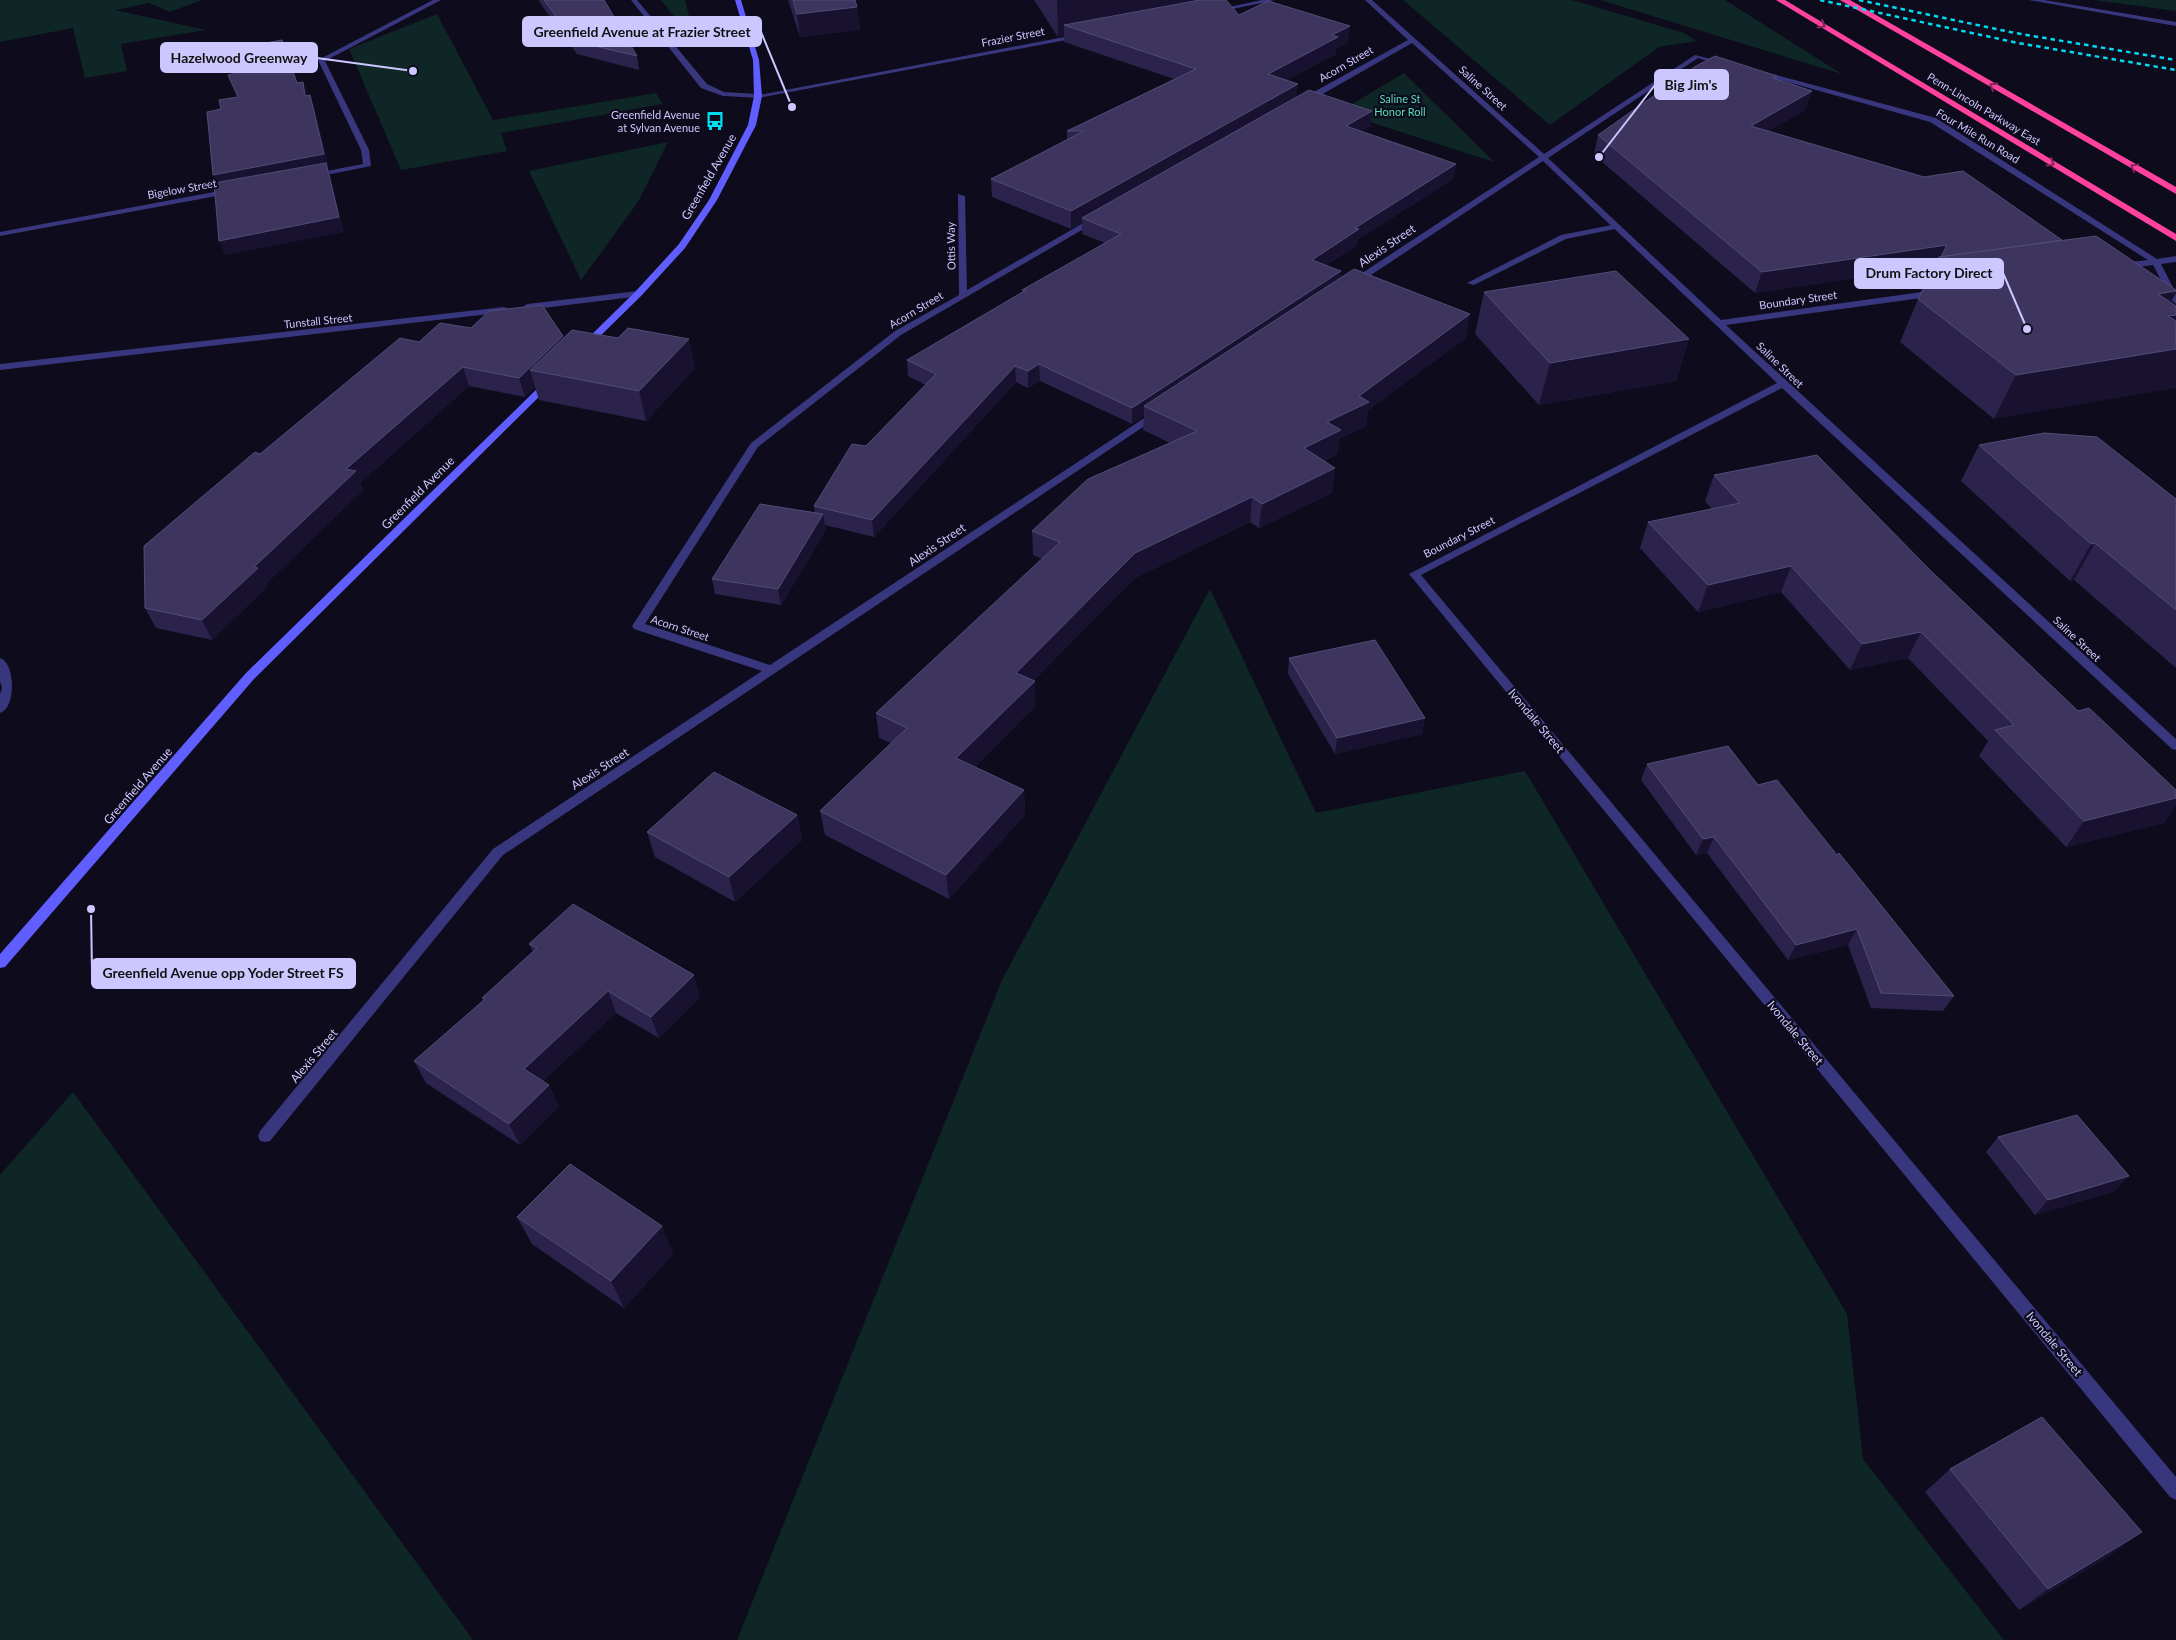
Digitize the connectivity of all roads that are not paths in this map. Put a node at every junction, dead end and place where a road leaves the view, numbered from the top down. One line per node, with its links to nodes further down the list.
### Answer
1 (438, 0): 18 (street)
2 (634, 0): 15 (street, Frazier Street)
3 (738, 0): 15 (main road, Greenfield Avenue)
4 (1272, 0): 9 (street)
5 (1368, 0): 12 (street, Saline Street)
6 (1780, 0): 25 (highway, Penn-Lincoln Parkway East, one-way to 25)
7 (1844, 0): 20 (highway, Penn-Lincoln Parkway East, one-way to 7)
8 (2032, 0): 10 (street)
9 (1214, 11)
10 (2176, 24)
11 (1088, 34): 15 (street, Frazier Street)
12 (1413, 40): 16 (street, Acorn Street); 17 (street, Saline Street)
13 (1735, 66): 17 (street, Alexis Street)
14 (1754, 72): 27 (street, Four Mile Run Road)
15 (758, 96): 32 (main road, Greenfield Avenue)
16 (1296, 106)
17 (1543, 157): 23 (street, Saline Street); 30 (street, Alexis Street)
18 (305, 178)
19 (236, 190): 24 (street, Bigelow Street)
20 (2176, 191)
21 (960, 196): 33 (street, Ottis Way)
22 (1100, 217): 33 (street, Acorn Street)
23 (1617, 226): 29 (street); 35 (street, Saline Street)
24 (0, 234)
25 (2176, 238)
26 (2176, 259): 27 (street)
27 (2155, 262): 28 (street); 34 (street, Four Mile Run Road)
28 (2117, 267)
29 (1471, 283)
30 (1342, 291)
31 (1942, 292): 35 (street, Boundary Street)
32 (638, 294): 36 (main road, Greenfield Avenue); 37 (street, Tunstall Street)
33 (963, 295): 43 (street, Acorn Street)
34 (2176, 300)
35 (1720, 323): 39 (street, Saline Street)
36 (577, 354)
37 (0, 367)
38 (556, 375): 46 (main road, Greenfield Avenue)
39 (1783, 384): 41 (street, Boundary Street); 45 (street, Saline Street)
40 (1168, 406): 43 (street, Alexis Street)
41 (1414, 574): 48 (street, Ivondale Street)
42 (0, 662): 44 (street)
43 (772, 670): 47 (street, Alexis Street)
44 (0, 709)
45 (2176, 746)
46 (0, 964)
47 (265, 1136)
48 (2176, 1491)

